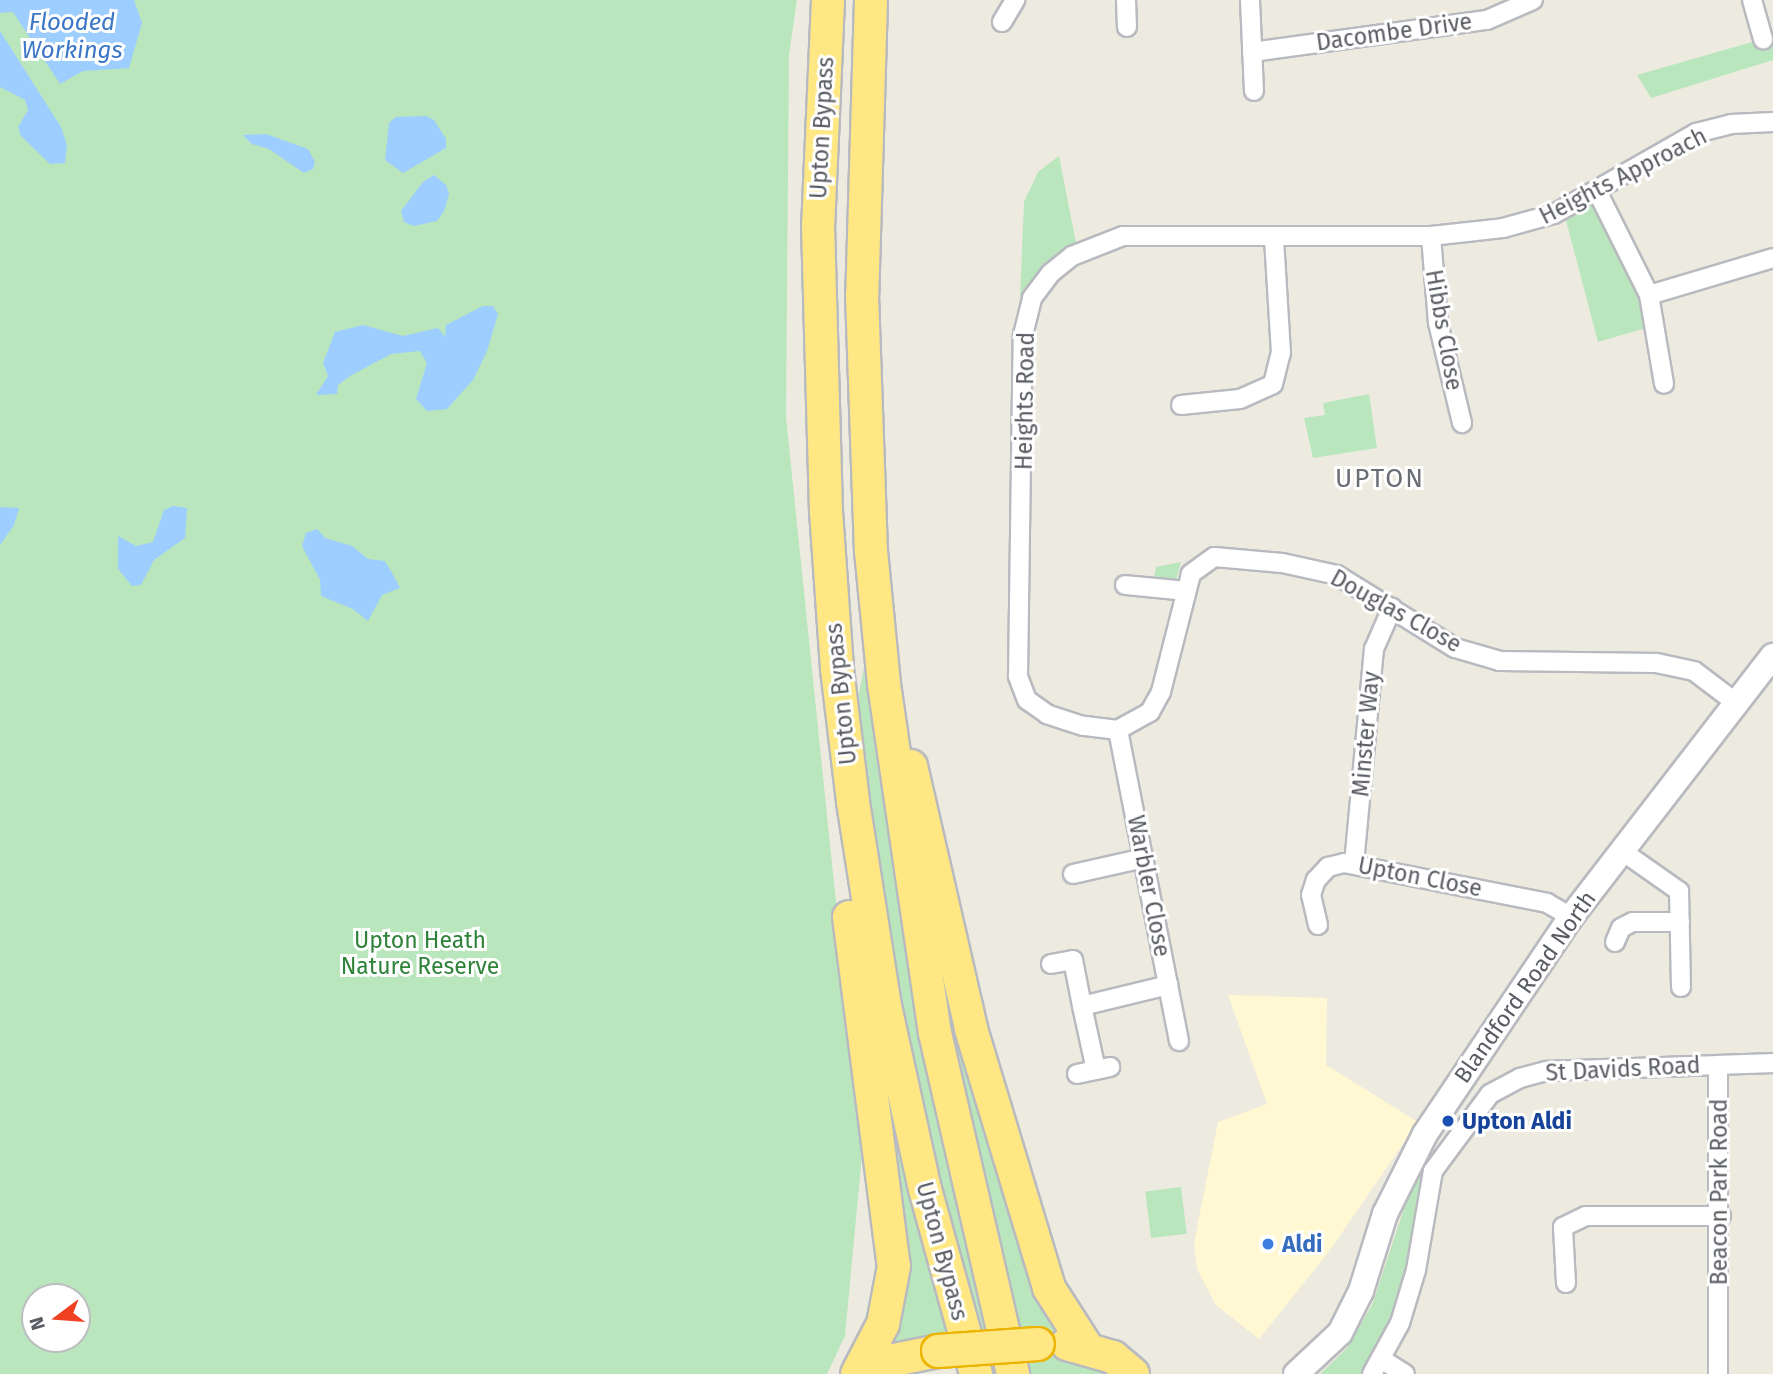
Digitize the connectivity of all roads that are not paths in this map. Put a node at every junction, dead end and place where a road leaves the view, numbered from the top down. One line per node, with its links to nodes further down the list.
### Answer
1 (828, 0): 22 (highway, Upton Bypass)
2 (871, 0): 23 (highway, Upton Bypass)
3 (1015, 0): 8 (street)
4 (1126, 0): 9 (street)
5 (1250, 0): 11 (street)
6 (1533, 0): 11 (street, Dacombe Drive)
7 (1752, 0): 10 (street)
8 (1002, 22)
9 (1127, 27)
10 (1763, 39)
11 (1252, 52): 12 (street)
12 (1254, 91)
13 (1773, 122): 14 (street, Heights Approach)
14 (1597, 191): 15 (street, Heights Approach); 18 (street)
15 (1431, 236): 16 (street, Heights Road); 21 (street, Hibbs Close)
16 (1274, 238): 20 (street); 29 (street, Heights Road)
17 (1773, 258): 18 (street)
18 (1649, 295): 19 (street)
19 (1664, 384)
20 (1181, 405)
21 (1462, 424)
22 (826, 511): 51 (highway); 53 (highway, Upton Bypass)
23 (871, 551): 48 (highway); 54 (highway, Upton Bypass)
24 (1125, 585): 25 (street)
25 (1186, 592): 26 (street, Douglas Close); 29 (street, Douglas Close)
26 (1392, 608): 28 (street, Douglas Close); 32 (street, Minster Way)
27 (1773, 656): 28 (main road, Blandford Road North)
28 (1735, 702): 30 (main road, Blandford Road North)
29 (1118, 730): 31 (street, Warbler Close)
30 (1622, 851): 34 (main road, Blandford Road North); 35 (street)
31 (1144, 858): 33 (street); 39 (street, Warbler Close)
32 (1354, 864): 34 (street, Upton Close); 36 (street, Upton Close)
33 (1073, 874)
34 (1571, 918): 55 (main road, Blandford Road North)
35 (1680, 922): 37 (street); 40 (street)
36 (1318, 925)
37 (1615, 942)
38 (1051, 964): 41 (street)
39 (1168, 985): 41 (street); 42 (street, Warbler Close)
40 (1681, 987)
41 (1082, 1006): 45 (street)
42 (1179, 1041)
43 (1773, 1063): 44 (street, Beacon Park Road)
44 (1718, 1065): 46 (street, Beacon Park Road); 49 (street, St Davids Road)
45 (1077, 1074)
46 (1721, 1216): 47 (street); 57 (street, Beacon Park Road)
47 (1566, 1283)
48 (1086, 1346): 50 (highway); 52 (highway, bridge)
49 (1376, 1367): 56 (street)
50 (1134, 1370)
51 (857, 1374)
52 (864, 1374)
53 (976, 1374)
54 (1013, 1374)
55 (1296, 1374)
56 (1405, 1374)
57 (1718, 1374)

